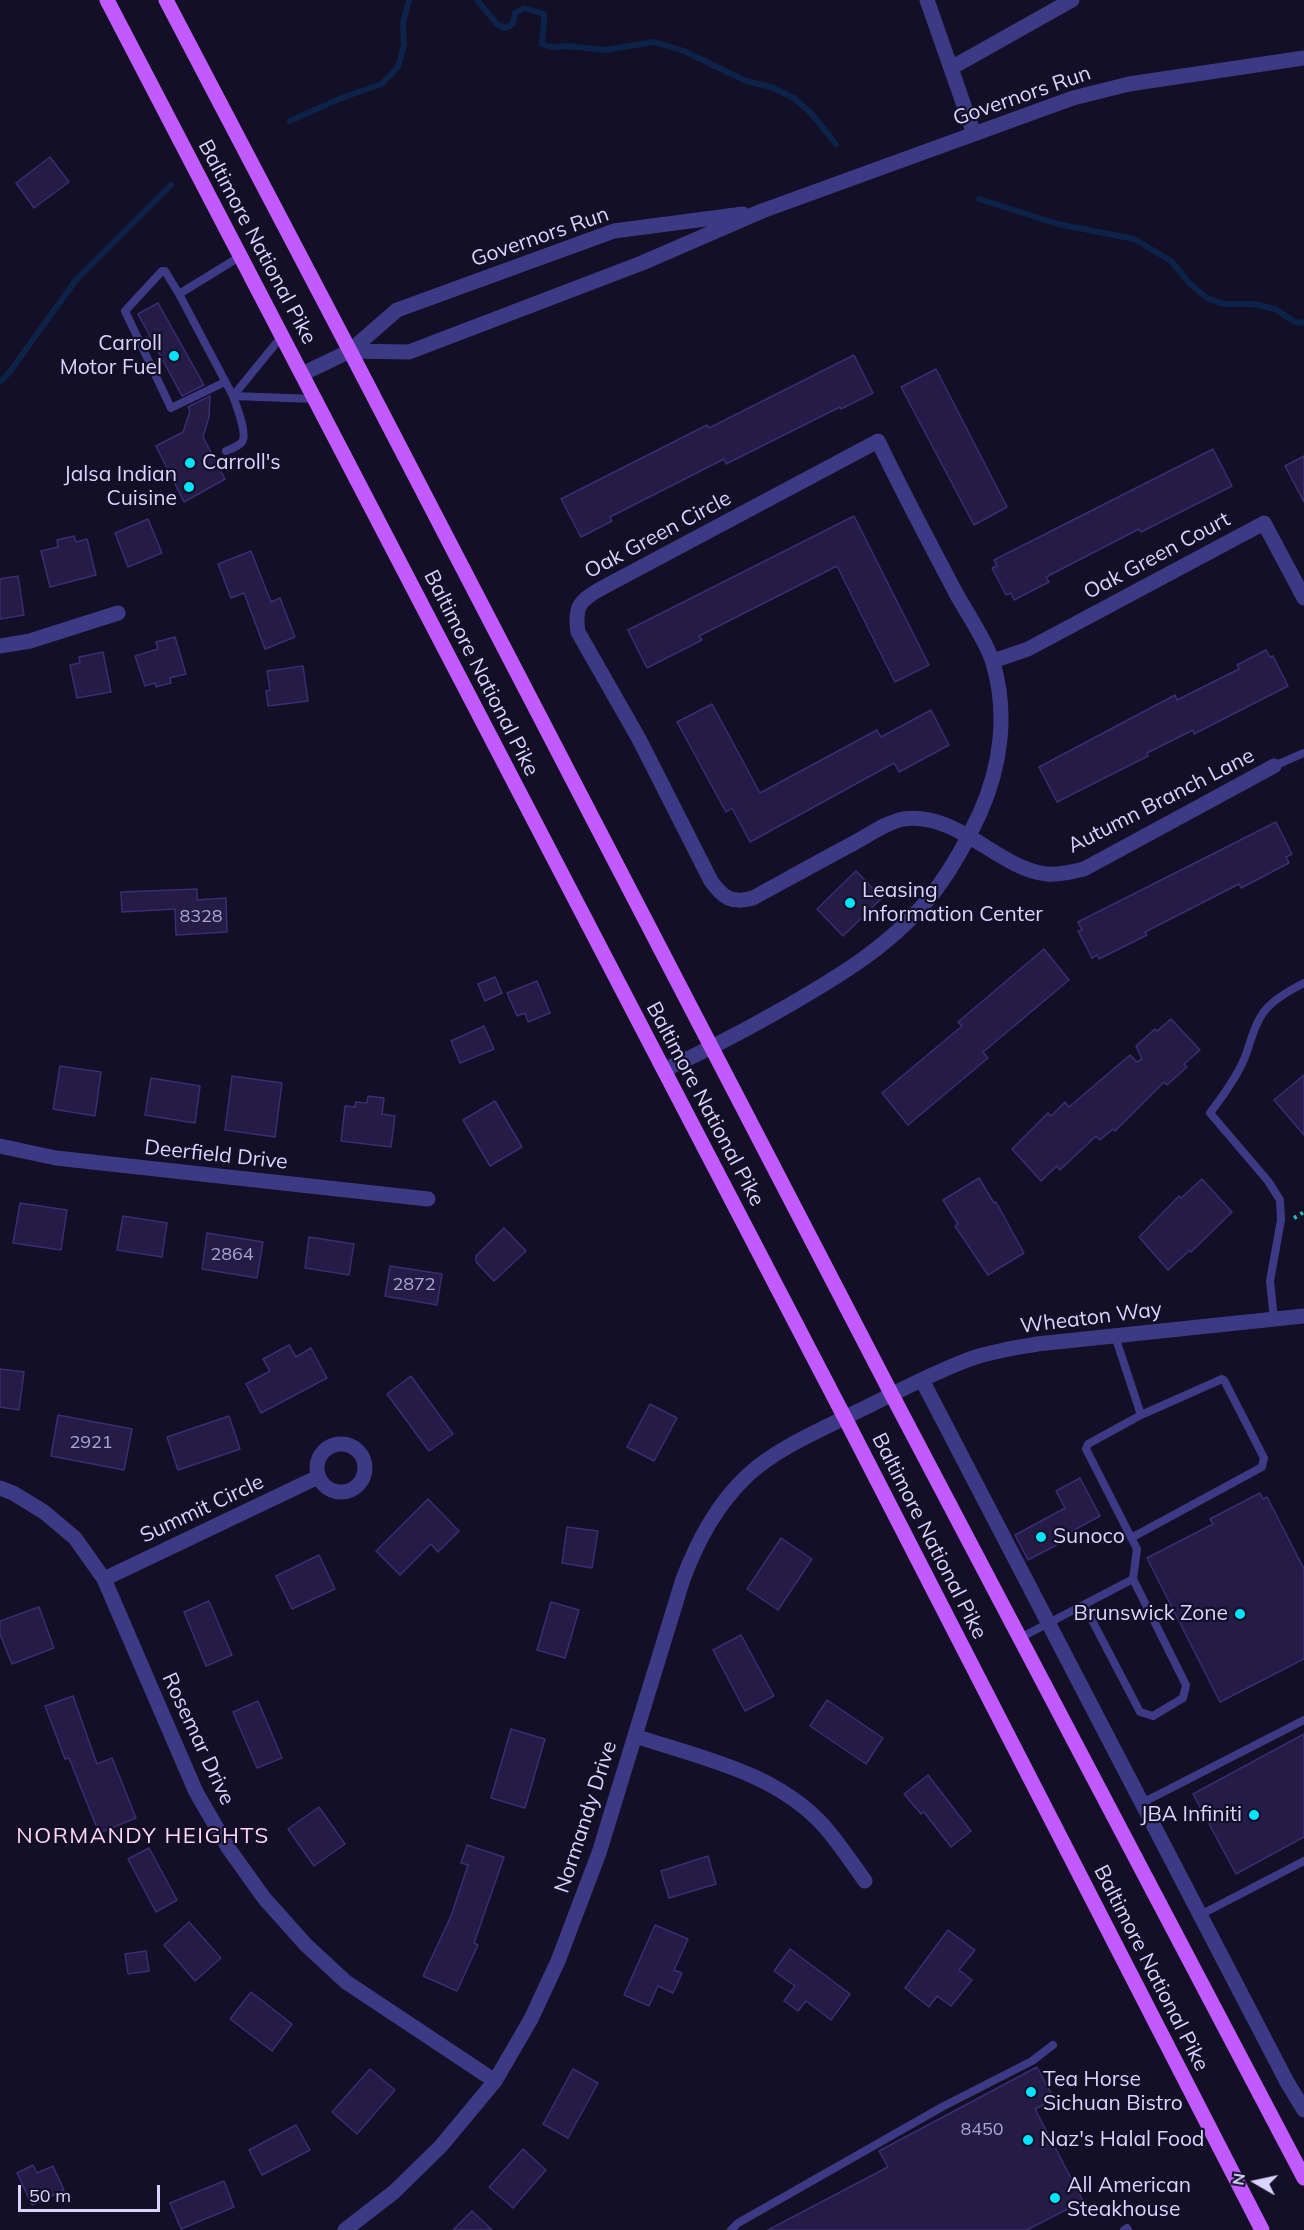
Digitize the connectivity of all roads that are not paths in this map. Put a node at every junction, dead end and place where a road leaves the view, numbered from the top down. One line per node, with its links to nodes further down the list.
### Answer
1 (107, 0): 9 (main road, Baltimore National Pike)
2 (166, 0): 12 (main road, Baltimore National Pike)
3 (927, 0): 6 (street)
4 (1072, 0): 6 (street)
5 (1304, 58): 7 (street, Governors Run)
6 (951, 68): 7 (street)
7 (974, 134): 8 (street, Governors Run)
8 (762, 211): 12 (street, Governors Run); 12 (street, Governors Run)
9 (241, 256): 10 (lane); 11 (main road, Baltimore National Pike)
10 (179, 294): 14 (lane); 14 (lane)
11 (282, 336): 13 (main road, Baltimore National Pike); 15 (lane)
12 (350, 351): 13 (street, Governors Run); 26 (main road, Baltimore National Pike)
13 (302, 374): 16 (main road, Baltimore National Pike)
14 (225, 382): 15 (lane)
15 (233, 396): 16 (lane); 17 (lane)
16 (315, 399): 27 (main road, Baltimore National Pike)
17 (226, 452)
18 (1304, 598): 21 (street, Oak Green Court)
19 (118, 613): 20 (street)
20 (0, 646)
21 (993, 661): 24 (street, Oak Green Circle); 24 (street, Oak Green Circle)
22 (1304, 753): 23 (lane)
23 (1274, 766): 24 (street, Autumn Branch Lane)
24 (969, 836): 26 (street, Oak Green Circle)
25 (1304, 983): 31 (lane)
26 (712, 1048): 27 (street, Oak Green Circle); 34 (main road, Baltimore National Pike)
27 (664, 1070): 36 (main road, Baltimore National Pike)
28 (0, 1146): 29 (street, Deerfield Drive)
29 (428, 1199)
30 (1304, 1316): 31 (street, Wheaton Way)
31 (1274, 1319): 32 (street, Wheaton Way)
32 (1115, 1336): 33 (street, Wheaton Way); 35 (lane)
33 (922, 1380): 34 (street, Wheaton Way); 43 (street)
34 (892, 1395): 36 (street, Normandy Drive); 44 (main road, Baltimore National Pike)
35 (1141, 1415): 39 (lane); 39 (lane)
36 (845, 1418): 46 (street, Normandy Drive); 57 (main road, Baltimore National Pike)
37 (318, 1477): 40 (street, Summit Circle)
38 (0, 1488): 40 (street, Rosemar Drive)
39 (1131, 1538): 41 (lane)
40 (104, 1578): 52 (street, Rosemar Drive)
41 (1132, 1579): 42 (lane); 42 (lane)
42 (1084, 1605): 43 (lane)
43 (1048, 1623): 44 (lane); 47 (street)
44 (1020, 1638): 54 (main road, Baltimore National Pike)
45 (1304, 1720): 47 (lane)
46 (635, 1736): 49 (street); 52 (street, Normandy Drive)
47 (1142, 1803): 50 (street)
48 (1304, 1861): 50 (lane)
49 (865, 1881)
50 (1200, 1915): 53 (street)
51 (1053, 2045): 56 (lane)
52 (495, 2081): 55 (street, Normandy Drive)
53 (1304, 2110)
54 (1304, 2178)
55 (345, 2230)
56 (731, 2230)
57 (1262, 2230)

